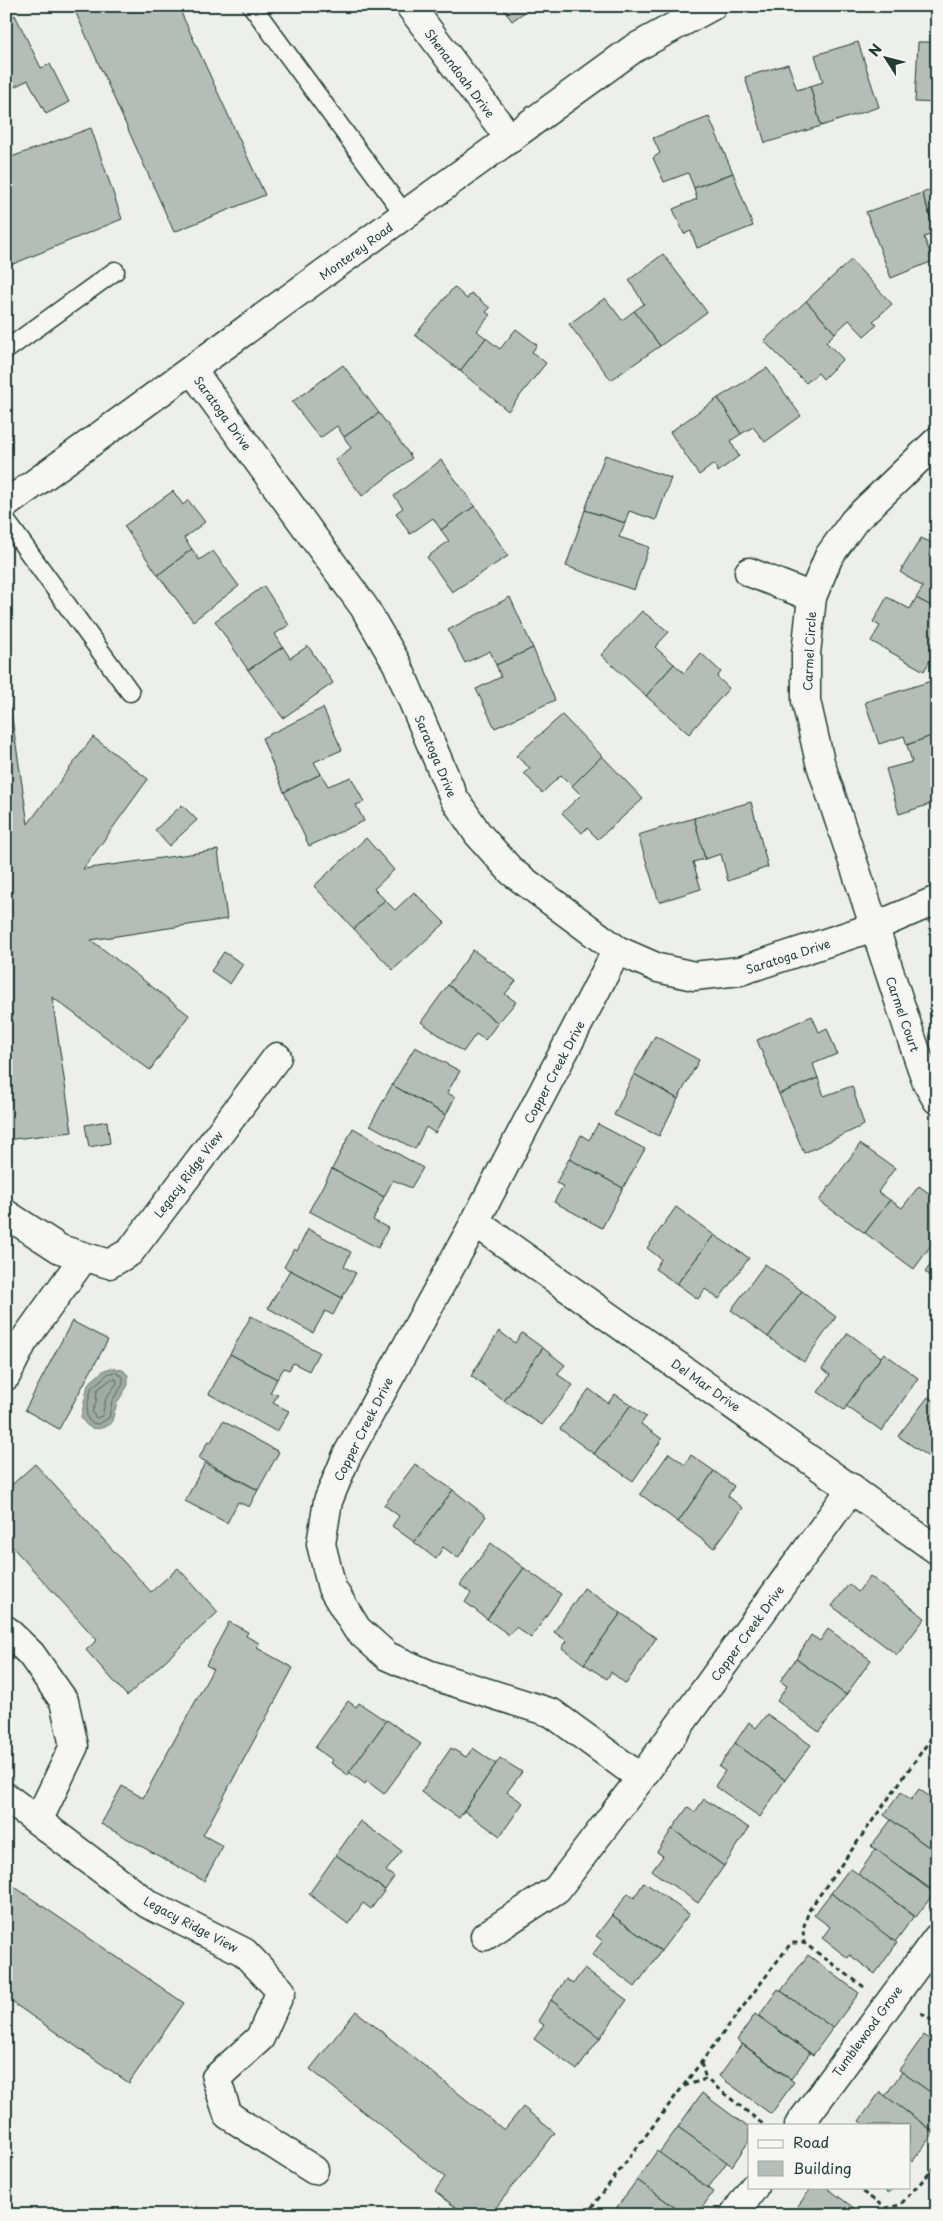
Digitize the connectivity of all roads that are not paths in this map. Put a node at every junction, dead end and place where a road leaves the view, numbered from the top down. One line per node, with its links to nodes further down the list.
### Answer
1 (252, 6): 5 (lane)
2 (410, 6): 4 (street, Shenandoah Drive)
3 (712, 6): 4 (street, Monterey Road)
4 (510, 139): 5 (street, Monterey Road)
5 (405, 215): 8 (street, Monterey Road)
6 (115, 272): 7 (lane)
7 (6, 350)
8 (192, 370): 10 (street, Monterey Road); 17 (street, Saratoga Drive)
9 (937, 442): 13 (street, Carmel Circle)
10 (6, 504)
11 (6, 521): 14 (lane)
12 (749, 572): 13 (street)
13 (812, 597): 16 (street, Carmel Circle)
14 (130, 692)
15 (937, 900): 16 (street, Saratoga Drive)
16 (874, 927): 17 (street, Saratoga Drive); 19 (street, Carmel Court)
17 (617, 950): 21 (street, Copper Creek Drive)
18 (277, 1057): 22 (street, Legacy Ridge View)
19 (937, 1100)
20 (6, 1214): 22 (street, Legacy Ridge View)
21 (475, 1222): 24 (street, Del Mar Drive); 27 (street, Copper Creek Drive)
22 (84, 1256): 23 (street)
23 (6, 1376)
24 (852, 1488): 25 (street, Del Mar Drive); 27 (street, Copper Creek Drive)
25 (937, 1550)
26 (6, 1630): 29 (street)
27 (642, 1778): 30 (street, Copper Creek Drive)
28 (6, 1797): 29 (street, Legacy Ridge View)
29 (38, 1821): 33 (street, Legacy Ridge View)
30 (485, 1936)
31 (937, 1938): 32 (street, Tumblewood Grove)
32 (800, 2124)
33 (314, 2170)
34 (753, 2188): 35 (street)
35 (734, 2215)

